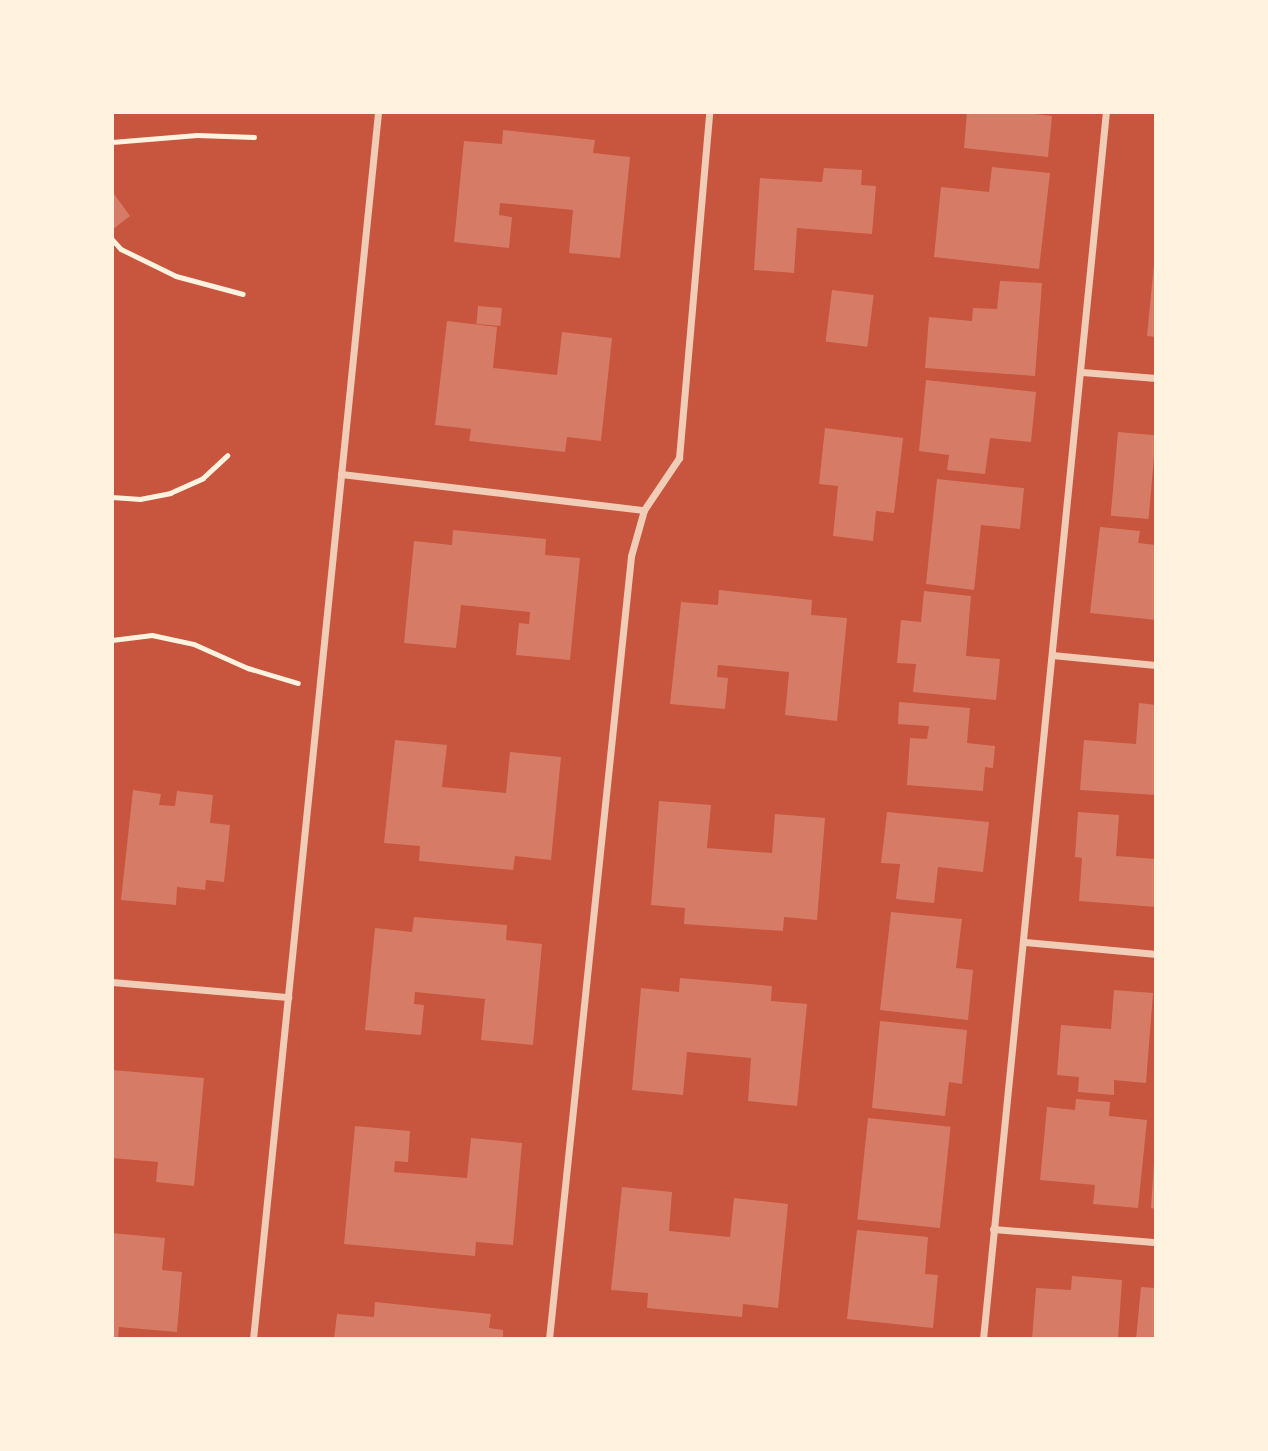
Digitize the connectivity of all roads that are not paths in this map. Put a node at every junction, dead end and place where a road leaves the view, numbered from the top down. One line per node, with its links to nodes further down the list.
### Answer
1 (377, 112): 6 (street)
2 (709, 112): 7 (street)
3 (1106, 112): 4 (street)
4 (1082, 372): 5 (street); 8 (street)
5 (1156, 378)
6 (341, 474): 7 (street); 13 (street)
7 (644, 510): 17 (street)
8 (1052, 655): 9 (street); 10 (street)
9 (1156, 664)
10 (1024, 942): 11 (street); 14 (street)
11 (1156, 954)
12 (112, 982): 13 (street)
13 (288, 997): 16 (street)
14 (993, 1229): 15 (street); 18 (street)
15 (1156, 1242)
16 (253, 1339)
17 (549, 1339)
18 (983, 1339)

